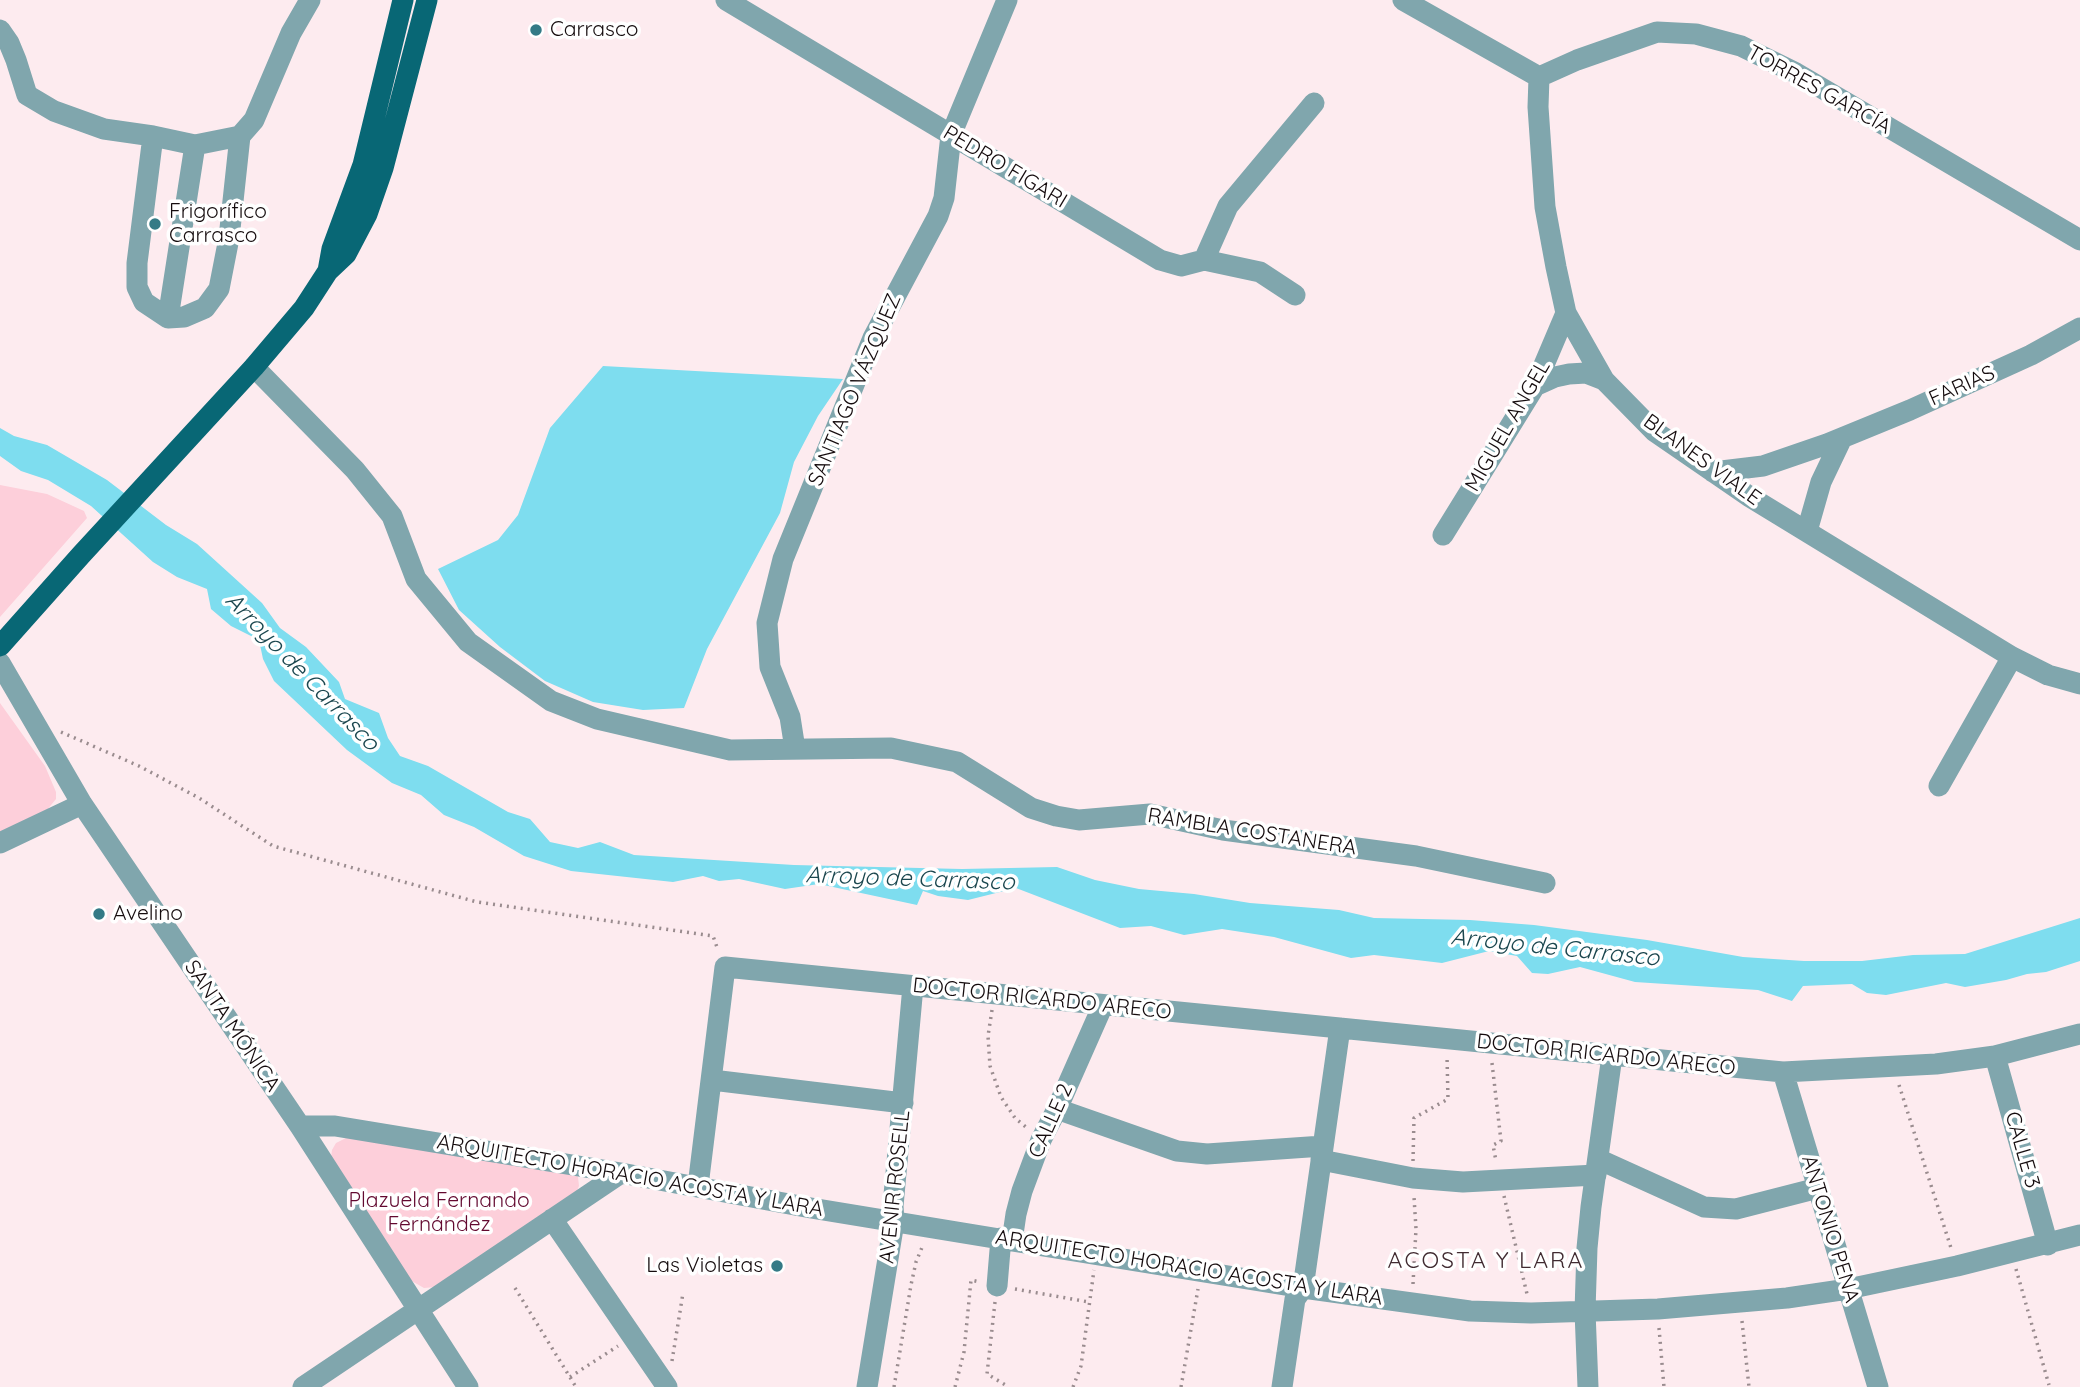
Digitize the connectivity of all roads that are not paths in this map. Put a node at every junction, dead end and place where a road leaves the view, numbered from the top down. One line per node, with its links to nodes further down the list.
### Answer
1 (310, 0): 12 (street)
2 (403, 0): 16 (main road)
3 (426, 0): 16 (main road)
4 (726, 0): 10 (street, PEDRO FIGARI)
5 (1007, 0): 10 (street, SANTIAGO VÁZQUEZ)
6 (1403, 0): 8 (street)
7 (0, 30): 11 (street)
8 (1539, 77): 14 (street, TORRES GARCÍA); 18 (street, BLANES VIALE)
9 (1314, 103): 15 (street)
10 (951, 135): 15 (street, PEDRO FIGARI); 32 (street, SANTIAGO VÁZQUEZ)
11 (152, 136): 13 (street); 19 (street)
12 (240, 136): 13 (street); 19 (street)
13 (195, 145): 19 (street)
14 (2080, 240)
15 (1204, 260): 17 (street, PEDRO FIGARI)
16 (328, 271): 21 (main road)
17 (1295, 295)
18 (1566, 313): 22 (street, BLANES VIALE); 23 (street, MIGUEL ANGEL)
19 (168, 318)
20 (2080, 328): 24 (street, FARIAS)
21 (254, 367): 28 (main road); 32 (street, RAMBLA COSTANERA)
22 (1604, 380): 23 (street); 25 (street, BLANES VIALE)
23 (1535, 386): 27 (street, MIGUEL ANGEL)
24 (1842, 438): 25 (street, FARIAS); 26 (street)
25 (1713, 472): 26 (street, BLANES VIALE)
26 (1807, 531): 29 (street, BLANES VIALE)
27 (1443, 535)
28 (0, 646)
29 (2012, 657): 31 (street, BLANES VIALE); 33 (street)
30 (0, 663): 34 (street, SANTA MÓNICA)
31 (2080, 684)
32 (795, 750): 36 (street, RAMBLA COSTANERA)
33 (1939, 786)
34 (82, 804): 35 (street); 47 (street, SANTA MÓNICA)
35 (0, 843)
36 (1545, 883)
37 (913, 986): 38 (street, DOCTOR RICARDO ARECO); 44 (street, DOCTOR RICARDO ARECO); 45 (street, AVENIR ROSELL)
38 (1103, 1005): 39 (street, DOCTOR RICARDO ARECO); 46 (street, CALLE 2)
39 (1340, 1028): 41 (street, DOCTOR RICARDO ARECO); 48 (street)
40 (2080, 1034): 42 (street, DOCTOR RICARDO ARECO)
41 (1612, 1056): 43 (street, DOCTOR RICARDO ARECO); 49 (street)
42 (1995, 1056): 43 (street, DOCTOR RICARDO ARECO); 57 (street, CALLE 3)
43 (1783, 1072): 52 (street, ANTONIO PENA)
44 (712, 1080): 45 (street); 51 (street)
45 (903, 1103): 54 (street, AVENIR ROSELL)
46 (1057, 1109): 48 (street); 56 (street, CALLE 2)
47 (300, 1126): 50 (street, ARQUITECTO HORACIO ACOSTA Y LARA); 61 (street, SANTA MÓNICA)
48 (1322, 1153): 49 (street); 59 (street)
49 (1597, 1167): 52 (street); 62 (street)
50 (621, 1173): 51 (street, ARQUITECTO HORACIO ACOSTA Y LARA); 53 (street)
51 (698, 1186): 54 (street, ARQUITECTO HORACIO ACOSTA Y LARA)
52 (1818, 1188): 60 (street, ANTONIO PENA)
53 (552, 1219): 61 (street); 63 (street)
54 (894, 1222): 56 (street, ARQUITECTO HORACIO ACOSTA Y LARA); 66 (street, AVENIR ROSELL)
55 (2080, 1235): 57 (street, ARQUITECTO HORACIO ACOSTA Y LARA)
56 (1006, 1240): 58 (street, CALLE 2); 59 (street, ARQUITECTO HORACIO ACOSTA Y LARA)
57 (2048, 1245): 60 (street, ARQUITECTO HORACIO ACOSTA Y LARA)
58 (997, 1286)
59 (1303, 1288): 62 (street, ARQUITECTO HORACIO ACOSTA Y LARA); 67 (street)
60 (1848, 1289): 62 (street, ARQUITECTO HORACIO ACOSTA Y LARA); 69 (street, ANTONIO PENA)
61 (417, 1310): 64 (street); 65 (street, SANTA MÓNICA)
62 (1585, 1311): 68 (street)
63 (669, 1380)
64 (303, 1387)
65 (468, 1387)
66 (867, 1387)
67 (1282, 1387)
68 (1588, 1387)
69 (1878, 1387)

